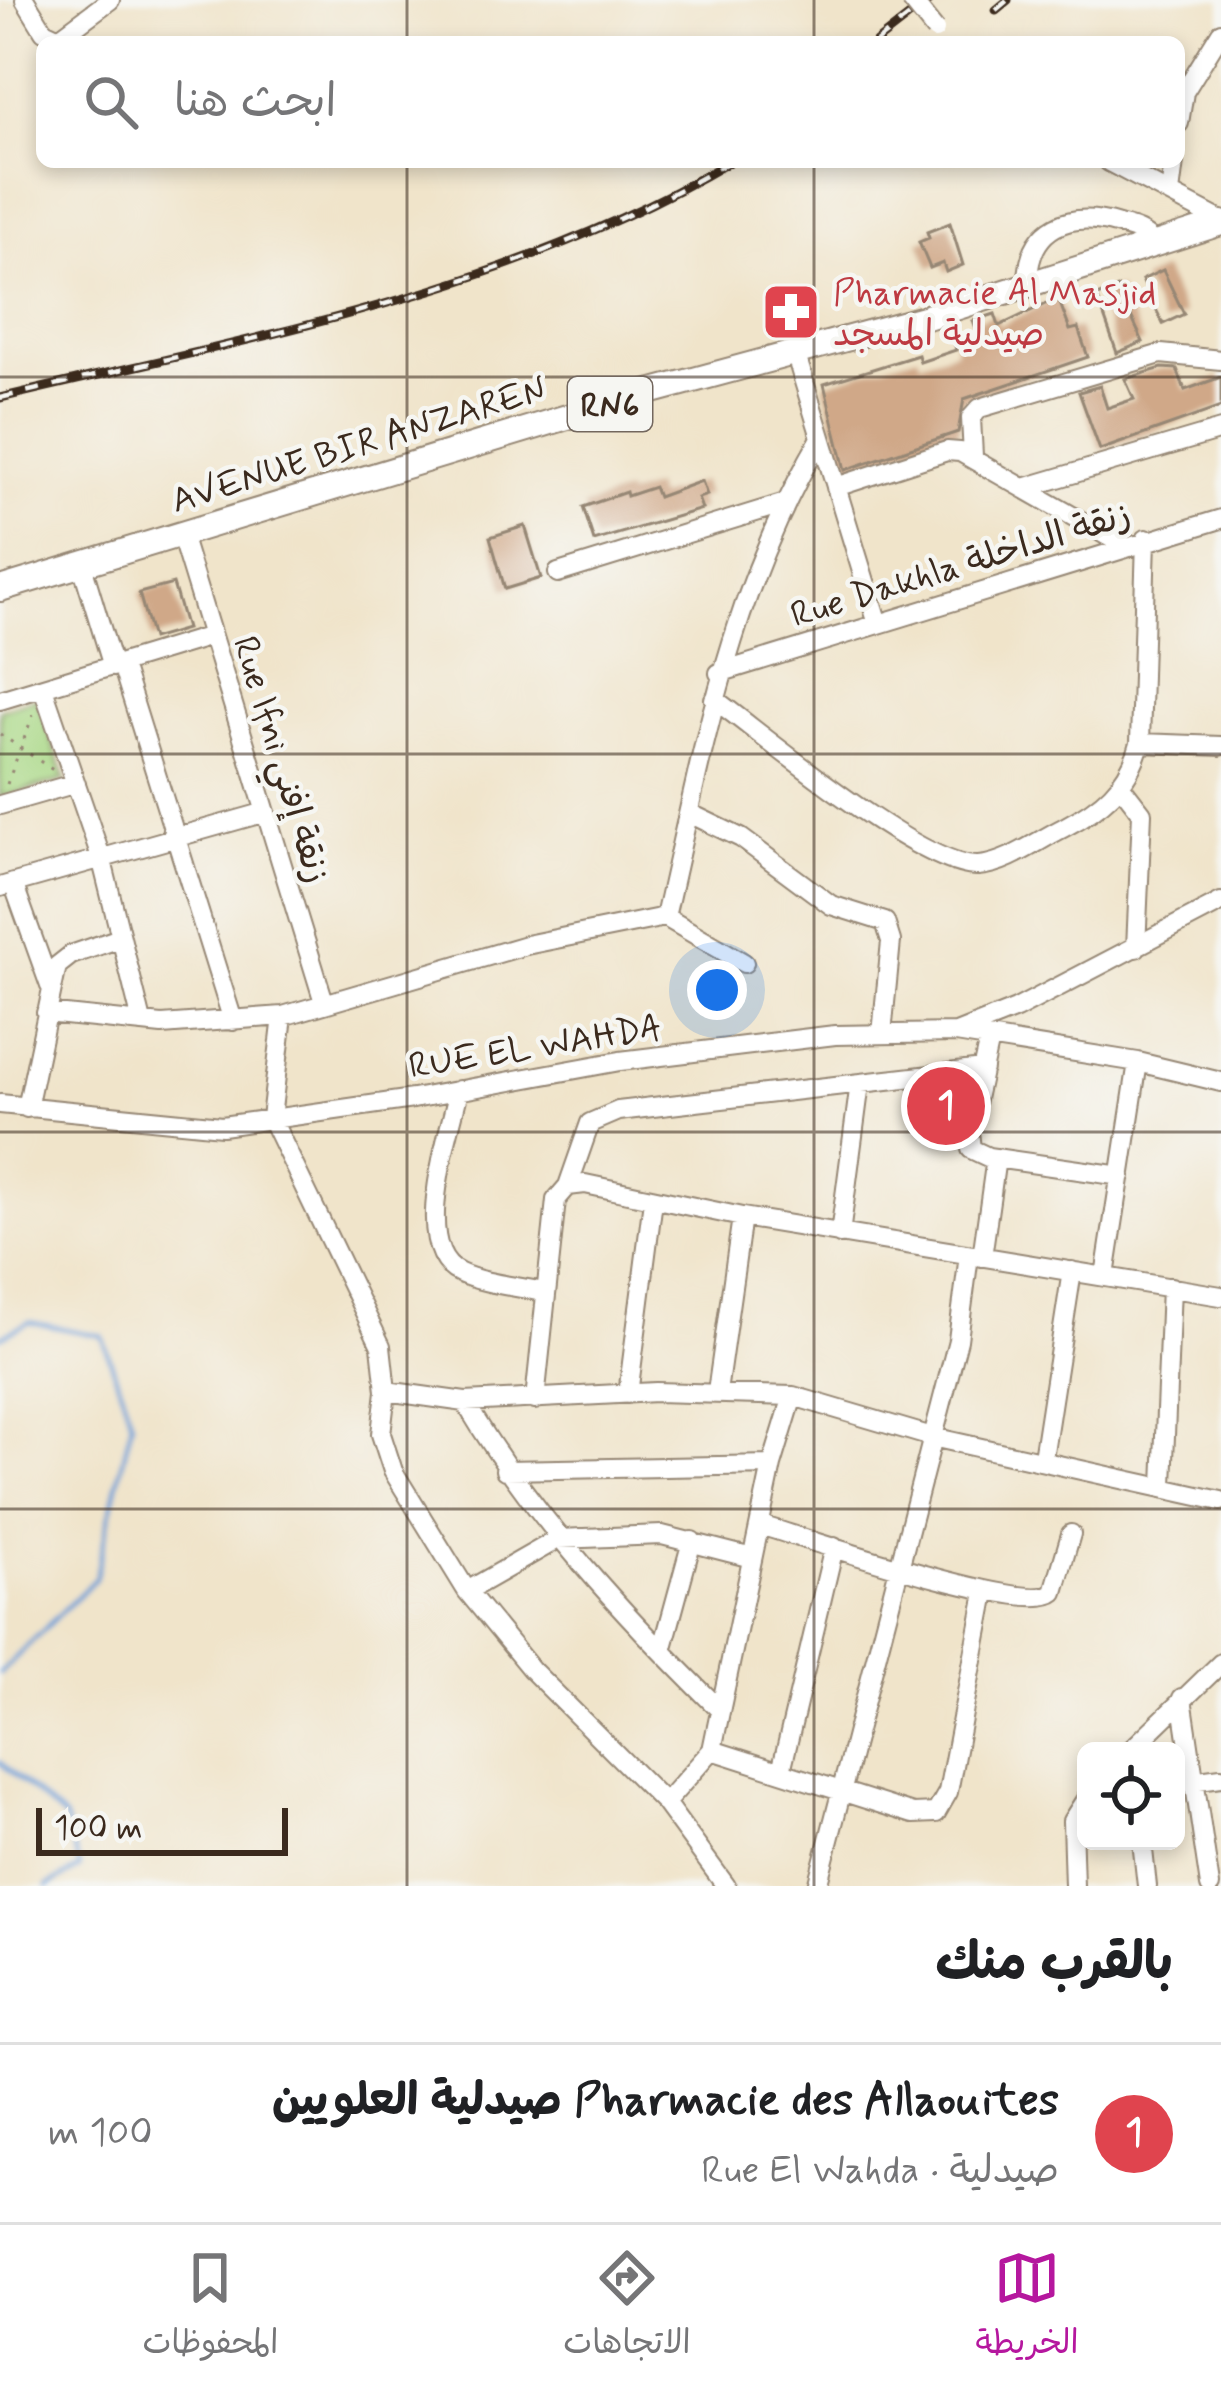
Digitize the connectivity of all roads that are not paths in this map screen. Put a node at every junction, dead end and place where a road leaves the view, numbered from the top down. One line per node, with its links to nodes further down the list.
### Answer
1 (25, 0): 5 (street)
2 (110, 0): 6 (street)
3 (911, 0): 7 (street, bridge)
4 (1221, 32): 8 (street)
5 (55, 36)
6 (62, 36)
7 (941, 36)
8 (1185, 90)
9 (1121, 168): 11 (street)
10 (1173, 168): 11 (street)
11 (1170, 193): 12 (street)
12 (1221, 222): 13 (main road, AVENUE BIR ANZAREN / RN6)
13 (1153, 242): 14 (main road, AVENUE BIR ANZAREN / RN6); 14 (street)
14 (1028, 283): 15 (main road, AVENUE BIR ANZAREN / RN6)
15 (795, 352): 18 (street); 24 (main road, AVENUE BIR ANZAREN / RN6)
16 (1221, 360): 19 (street)
17 (1221, 430): 21 (street)
18 (821, 438): 20 (street); 22 (street)
19 (973, 456): 20 (street); 21 (street)
20 (836, 487): 30 (street)
21 (1024, 488): 26 (street)
22 (782, 503): 28 (street); 33 (street)
23 (1221, 519): 25 (street, Rue Dakhla زنقة الداخلة)
24 (181, 536): 27 (main road, AVENUE BIR ANZAREN / RN6); 31 (street, Rue Ifni زنقة إفني)
25 (1146, 539): 26 (street, Rue Dakhla زنقة الداخلة); 37 (street)
26 (1125, 545): 30 (street, Rue Dakhla زنقة الداخلة)
27 (82, 565): 29 (main road, AVENUE BIR ANZAREN / RN6); 32 (street)
28 (558, 573)
29 (0, 589)
30 (878, 624): 33 (street, Rue Dakhla زنقة الداخلة)
31 (211, 636): 32 (street); 42 (street, Rue Ifni زنقة إفني)
32 (117, 666): 34 (street); 44 (street)
33 (719, 673): 35 (street)
34 (44, 688): 36 (street); 39 (street)
35 (714, 699): 40 (street); 43 (street)
36 (0, 700)
37 (1139, 742): 38 (street); 40 (street)
38 (1221, 746)
39 (74, 784): 41 (street); 45 (street)
40 (1120, 786): 50 (street)
41 (0, 806)
42 (266, 812): 44 (street); 53 (street, Rue Ifni زنقة إفني)
43 (689, 812): 48 (street); 59 (street)
44 (175, 841): 45 (street); 56 (street)
45 (101, 857): 46 (street); 49 (street)
46 (7, 885): 52 (street)
47 (1221, 902): 50 (street)
48 (665, 917): 51 (street); 53 (street)
49 (120, 938): 52 (street); 57 (street)
50 (1136, 948): 58 (street)
51 (744, 963)
52 (52, 989): 54 (street)
53 (324, 1001): 55 (street)
54 (46, 1013): 57 (street); 67 (street)
55 (283, 1016): 56 (street); 68 (street)
56 (233, 1021): 57 (street)
57 (142, 1022)
58 (956, 1033): 59 (street, RUE EL WAHDA); 60 (street, RUE EL WAHDA)
59 (882, 1034): 65 (street, RUE EL WAHDA)
60 (989, 1039): 61 (street, RUE EL WAHDA); 62 (street)
61 (1138, 1062): 63 (street, RUE EL WAHDA); 70 (street)
62 (983, 1069): 64 (street); 69 (street)
63 (1221, 1082)
64 (860, 1083): 71 (street); 74 (street)
65 (460, 1090): 68 (street, RUE EL WAHDA); 79 (street)
66 (0, 1104): 67 (street, RUE EL WAHDA)
67 (27, 1108): 68 (street, RUE EL WAHDA)
68 (272, 1118): 81 (street)
69 (996, 1158): 70 (street); 75 (street)
70 (1121, 1176): 77 (street)
71 (568, 1186): 72 (street); 79 (street)
72 (653, 1200): 73 (street); 83 (street)
73 (742, 1217): 74 (street); 82 (street)
74 (841, 1234): 75 (street)
75 (975, 1256): 76 (street); 87 (street)
76 (1072, 1271): 77 (street); 88 (street)
77 (1105, 1276): 78 (street)
78 (1171, 1287): 80 (street); 91 (street)
79 (542, 1292): 85 (street)
80 (1221, 1296)
81 (386, 1391): 86 (street); 100 (street)
82 (717, 1392): 83 (street); 84 (street)
83 (628, 1394): 85 (street)
84 (793, 1396): 87 (street); 89 (street)
85 (536, 1400): 86 (street)
86 (465, 1402): 90 (street)
87 (932, 1437): 88 (street); 99 (street)
88 (1042, 1458): 91 (street)
89 (772, 1465): 90 (street); 93 (street)
90 (506, 1470): 95 (street)
91 (1163, 1485): 92 (street)
92 (1221, 1502)
93 (760, 1525): 97 (street); 98 (street)
94 (1071, 1534): 101 (street)
95 (558, 1539): 96 (street); 100 (street); 102 (street)
96 (692, 1541): 98 (street); 102 (street)
97 (834, 1547): 99 (street); 108 (street)
98 (752, 1558): 105 (street)
99 (898, 1565): 101 (street); 112 (street)
100 (467, 1591): 113 (street)
101 (986, 1592): 112 (street)
102 (662, 1651): 105 (street)
103 (1221, 1663): 104 (street)
104 (1183, 1698): 106 (street); 110 (street)
105 (720, 1710): 107 (street)
106 (1139, 1742)
107 (712, 1750): 108 (street); 113 (street)
108 (781, 1771): 112 (street)
109 (1221, 1777): 110 (street)
110 (1198, 1780): 111 (street); 120 (street)
111 (1185, 1782)
112 (846, 1790): 117 (street)
113 (665, 1803): 116 (street)
114 (1077, 1813): 118 (street)
115 (1143, 1850): 119 (street)
116 (726, 1886)
117 (817, 1886)
118 (1073, 1886)
119 (1147, 1886)
120 (1210, 1886)

